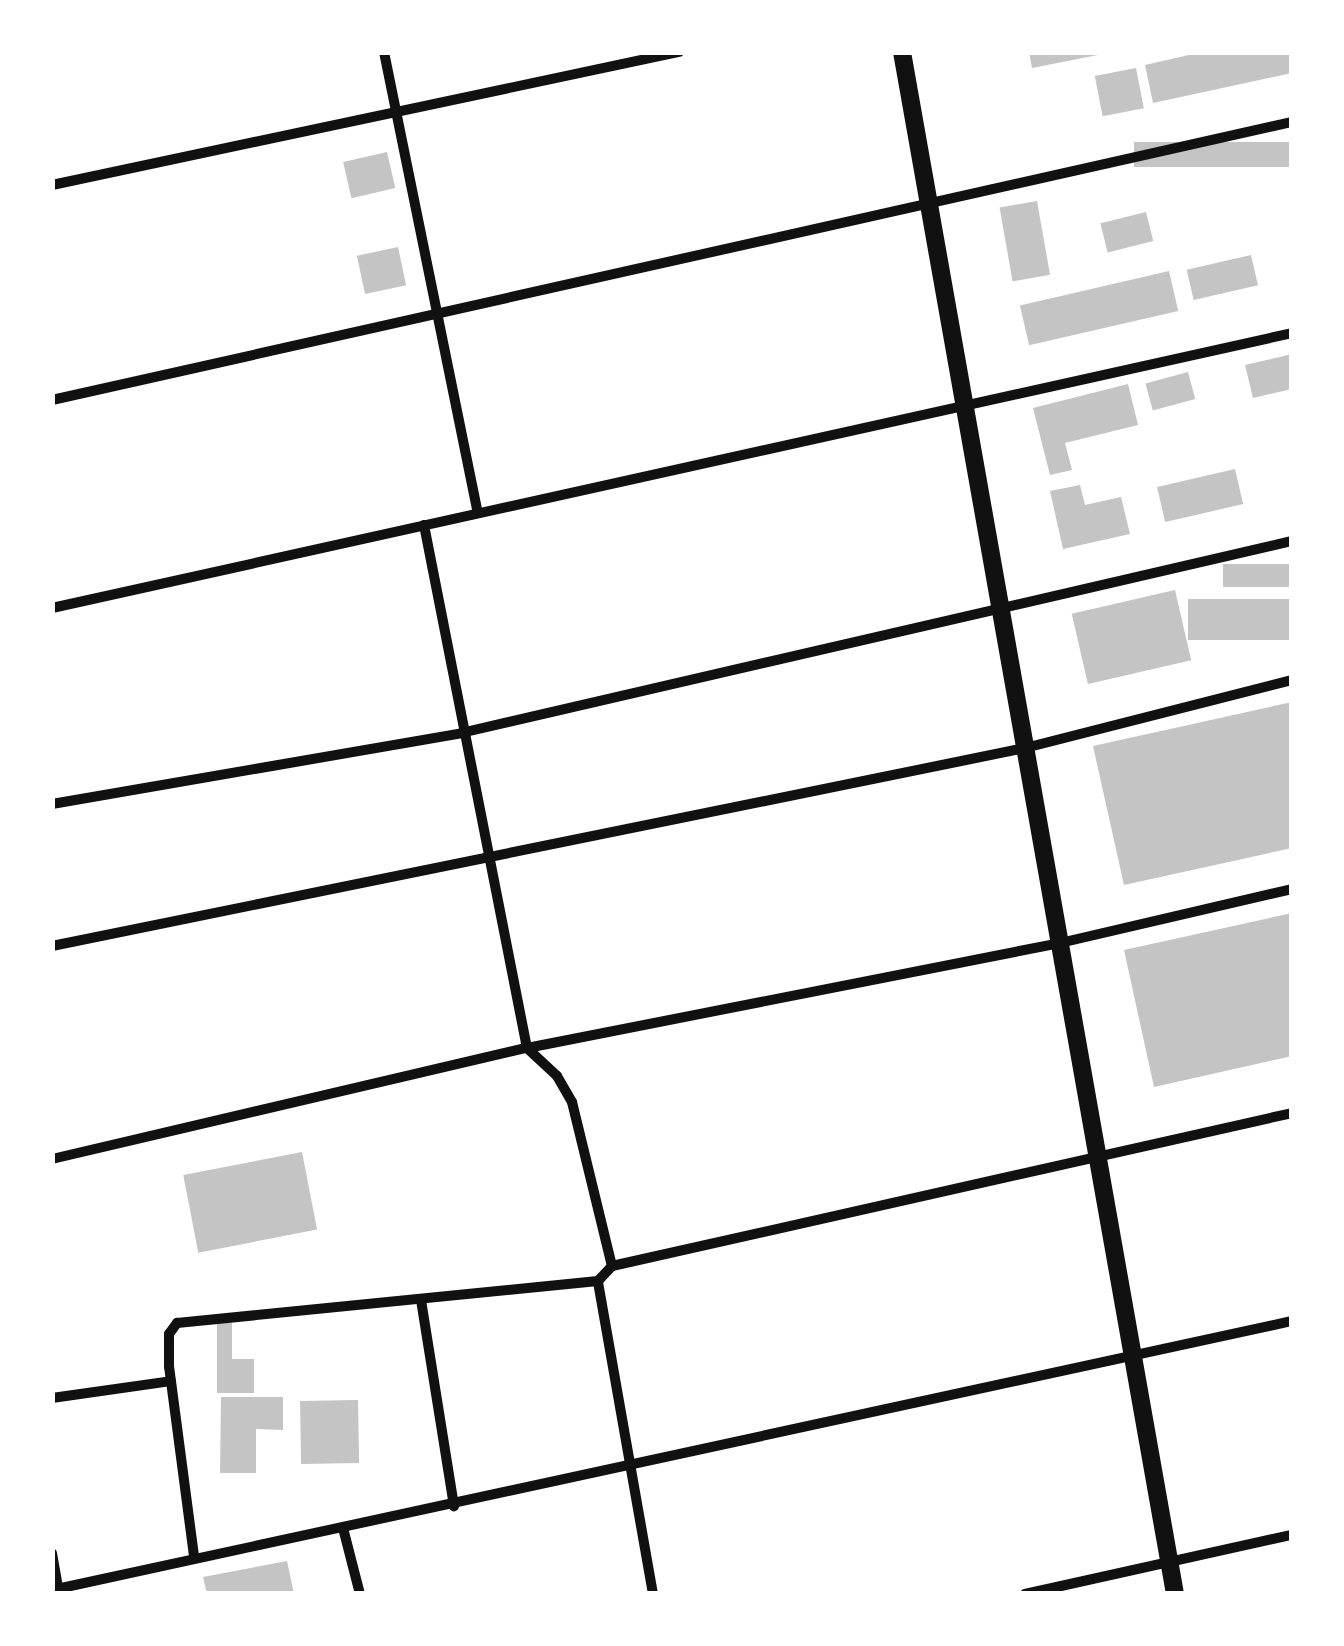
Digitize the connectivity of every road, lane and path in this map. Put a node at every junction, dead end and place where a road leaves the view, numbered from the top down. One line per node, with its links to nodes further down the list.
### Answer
1 (384, 52): 4 (street)
2 (679, 52): 4 (street)
3 (902, 52): 7 (street)
4 (396, 113): 6 (street); 8 (street)
5 (1292, 122): 7 (street)
6 (52, 185)
7 (929, 206): 8 (street); 11 (street)
8 (440, 318): 10 (street); 12 (street)
9 (1292, 334): 11 (street)
10 (52, 400)
11 (964, 404): 12 (street); 16 (street)
12 (478, 513): 13 (street)
13 (424, 525): 15 (street); 18 (street)
14 (1292, 541): 16 (street)
15 (52, 608)
16 (1001, 611): 18 (street); 19 (street)
17 (1292, 680): 19 (street)
18 (461, 733): 20 (street); 21 (street)
19 (1025, 748): 21 (street); 23 (street)
20 (52, 804)
21 (492, 860): 24 (street); 25 (street)
22 (1292, 889): 23 (street)
23 (1060, 943): 25 (street); 28 (street)
24 (52, 946)
25 (527, 1048): 27 (street); 29 (street)
26 (1292, 1114): 28 (street)
27 (52, 1159)
28 (1098, 1159): 29 (street); 33 (street)
29 (612, 1266): 30 (street)
30 (598, 1280): 31 (street); 36 (street)
31 (421, 1300): 34 (street); 37 (street)
32 (1292, 1320): 33 (street)
33 (1134, 1356): 36 (street); 42 (street)
34 (171, 1381): 35 (street); 41 (street)
35 (52, 1398)
36 (633, 1468): 37 (street); 45 (street)
37 (454, 1506): 38 (street)
38 (343, 1528): 41 (street); 44 (street)
39 (1292, 1535): 42 (street)
40 (52, 1553): 43 (street)
41 (194, 1556): 43 (street)
42 (1170, 1561): 46 (street); 47 (street)
43 (56, 1591)
44 (360, 1594)
45 (653, 1594)
46 (1025, 1594)
47 (1176, 1594)

